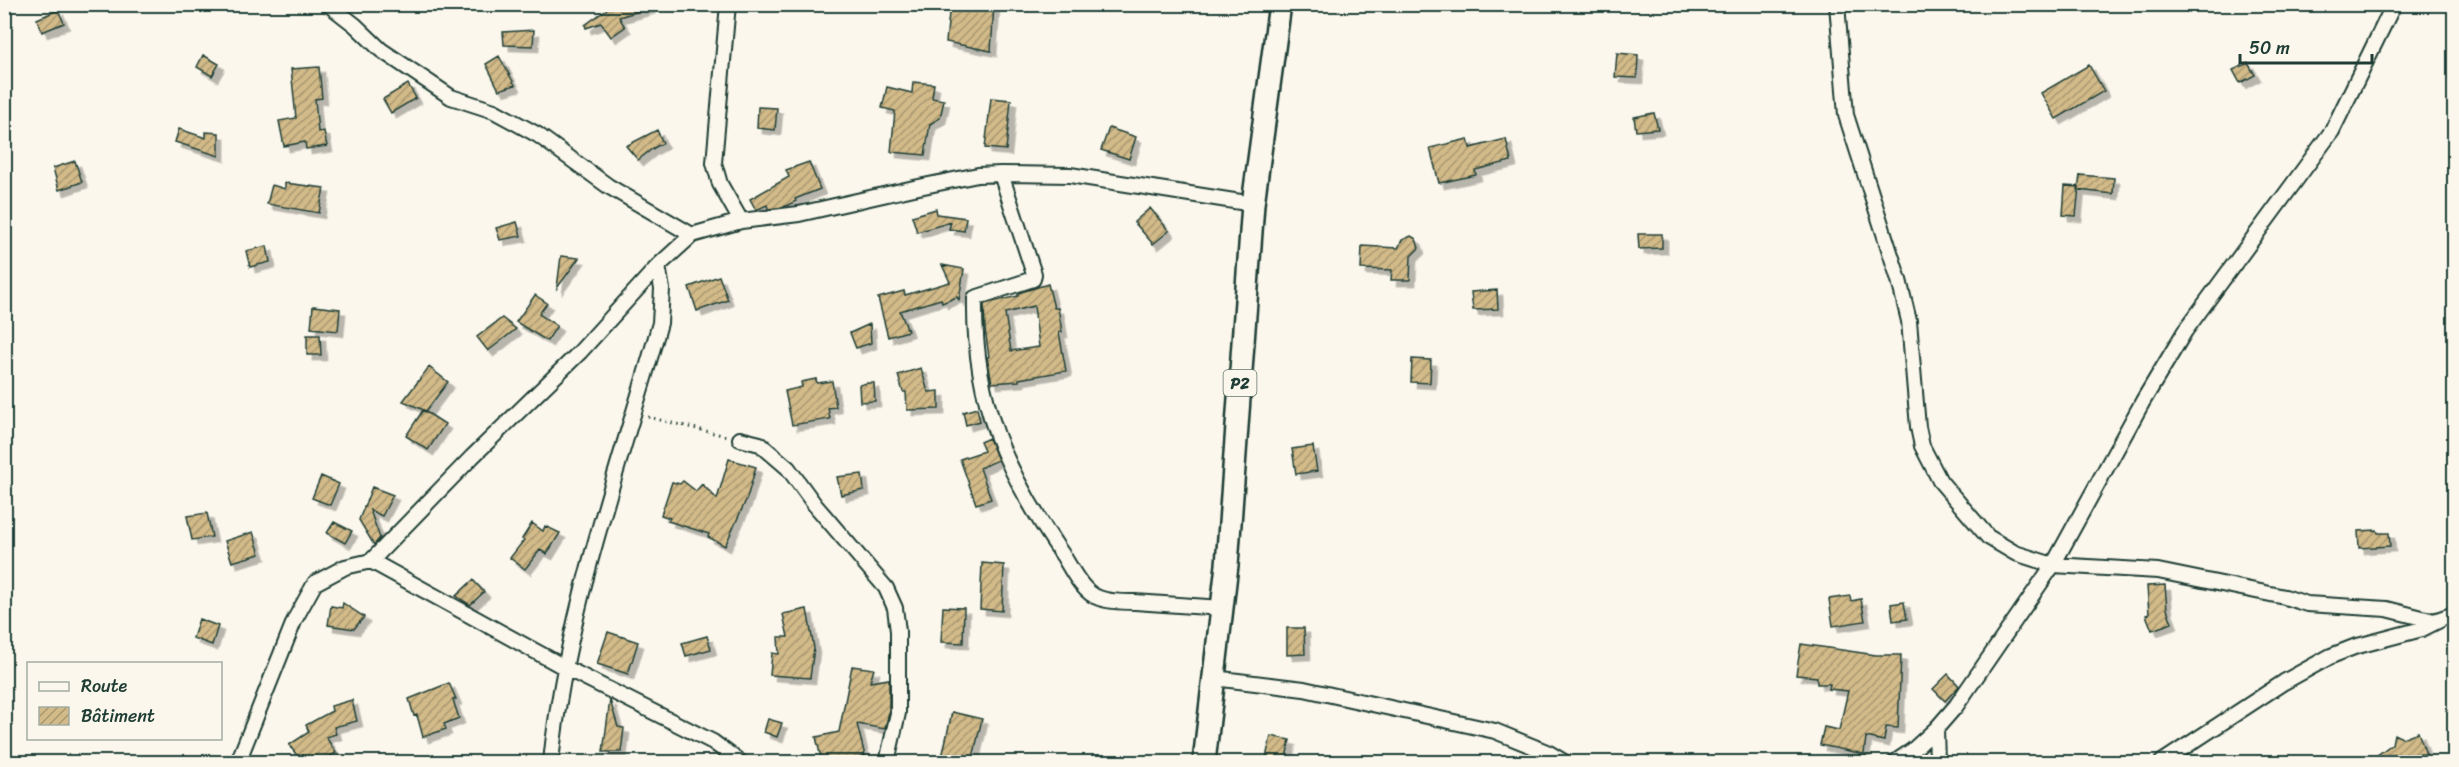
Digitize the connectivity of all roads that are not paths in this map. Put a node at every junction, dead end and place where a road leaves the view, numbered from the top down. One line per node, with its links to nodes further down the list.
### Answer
1 (327, 4): 9 (street)
2 (728, 4): 8 (street)
3 (1280, 4): 7 (main road, P2)
4 (1837, 4): 13 (street)
5 (2394, 4): 13 (street)
6 (1001, 174): 7 (street); 8 (street); 14 (street)
7 (1253, 204): 14 (main road, P2)
8 (741, 221): 9 (street)
9 (692, 236): 10 (street)
10 (658, 266): 12 (street); 17 (street)
11 (740, 439): 23 (street)
12 (371, 561): 17 (street); 20 (street)
13 (2053, 565): 16 (street); 19 (street)
14 (1222, 608): 18 (main road, P2)
15 (2454, 614): 16 (street)
16 (2441, 620): 28 (street)
17 (564, 667): 21 (street); 22 (street)
18 (1214, 678): 24 (main road, P2); 25 (street)
19 (1936, 729): 26 (street); 27 (street)
20 (238, 762)
21 (551, 762)
22 (740, 762)
23 (887, 762)
24 (1204, 762)
25 (1564, 762)
26 (1894, 762)
27 (1938, 762)
28 (2162, 762)

